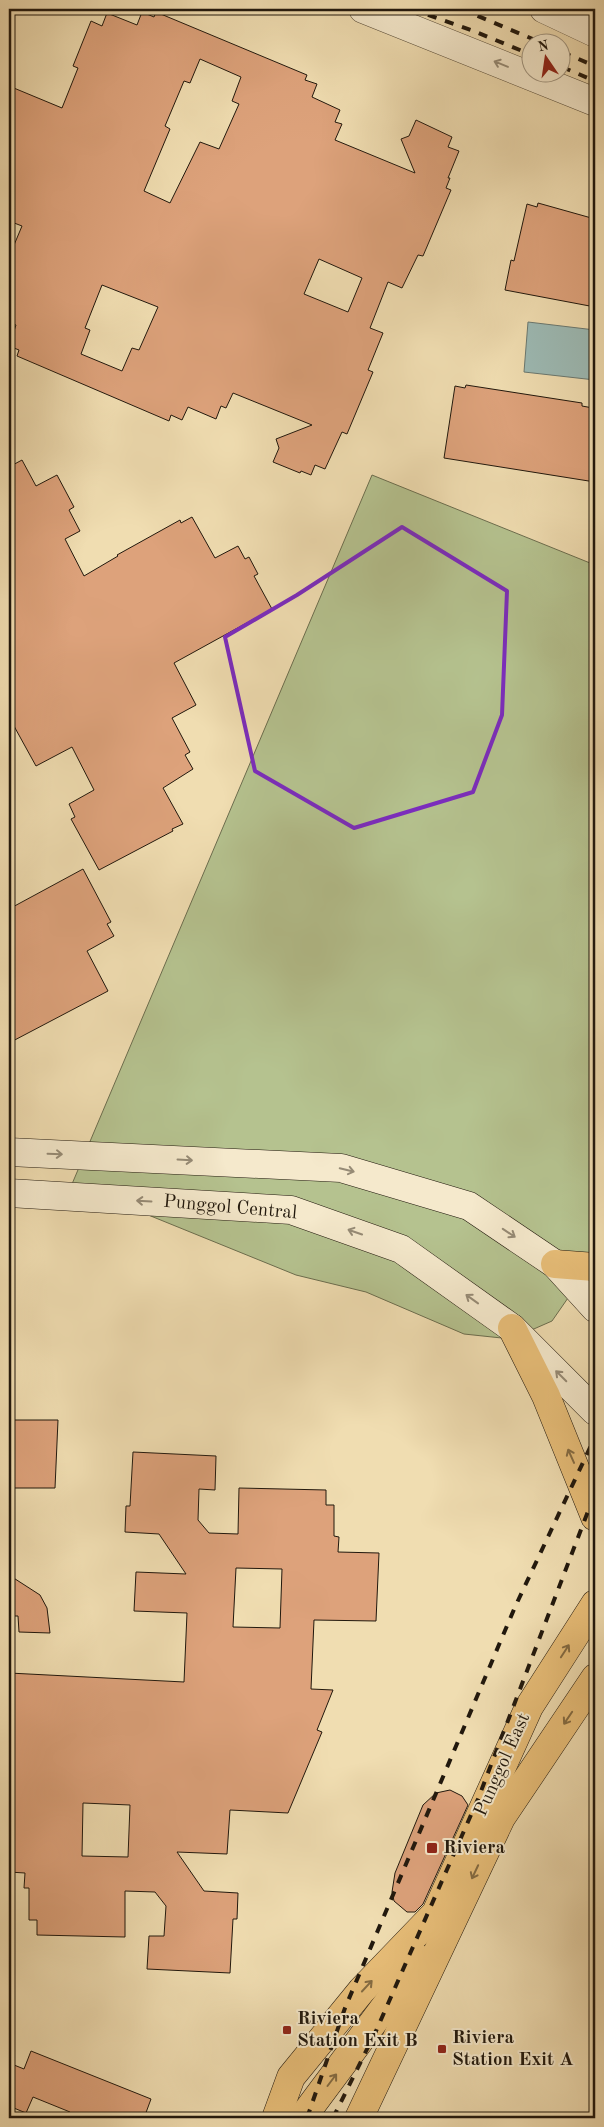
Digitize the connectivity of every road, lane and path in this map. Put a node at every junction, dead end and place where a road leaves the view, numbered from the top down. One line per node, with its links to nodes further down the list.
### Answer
1 (363, 9): 4 (main road, one-way to 1)
2 (544, 9): 3 (main road)
3 (595, 33)
4 (595, 102)
5 (9, 1152): 7 (main road, one-way to 7)
6 (9, 1193): 10 (main road, Punggol Central, one-way to 6)
7 (555, 1264): 8 (main road); 9 (main road)
8 (595, 1267)
9 (595, 1308)
10 (512, 1328): 11 (main road, Punggol Central, one-way to 10); 12 (main road, one-way to 10)
11 (595, 1411)
12 (595, 1517)
13 (595, 1604): 15 (main road, Punggol East, one-way to 13)
14 (595, 1678): 18 (main road, Punggol East, one-way to 18)
15 (436, 1913): 16 (main road, Punggol East, one-way to 15); 17 (main road, one-way to 15)
16 (276, 2118)
17 (302, 2118)
18 (360, 2118)

